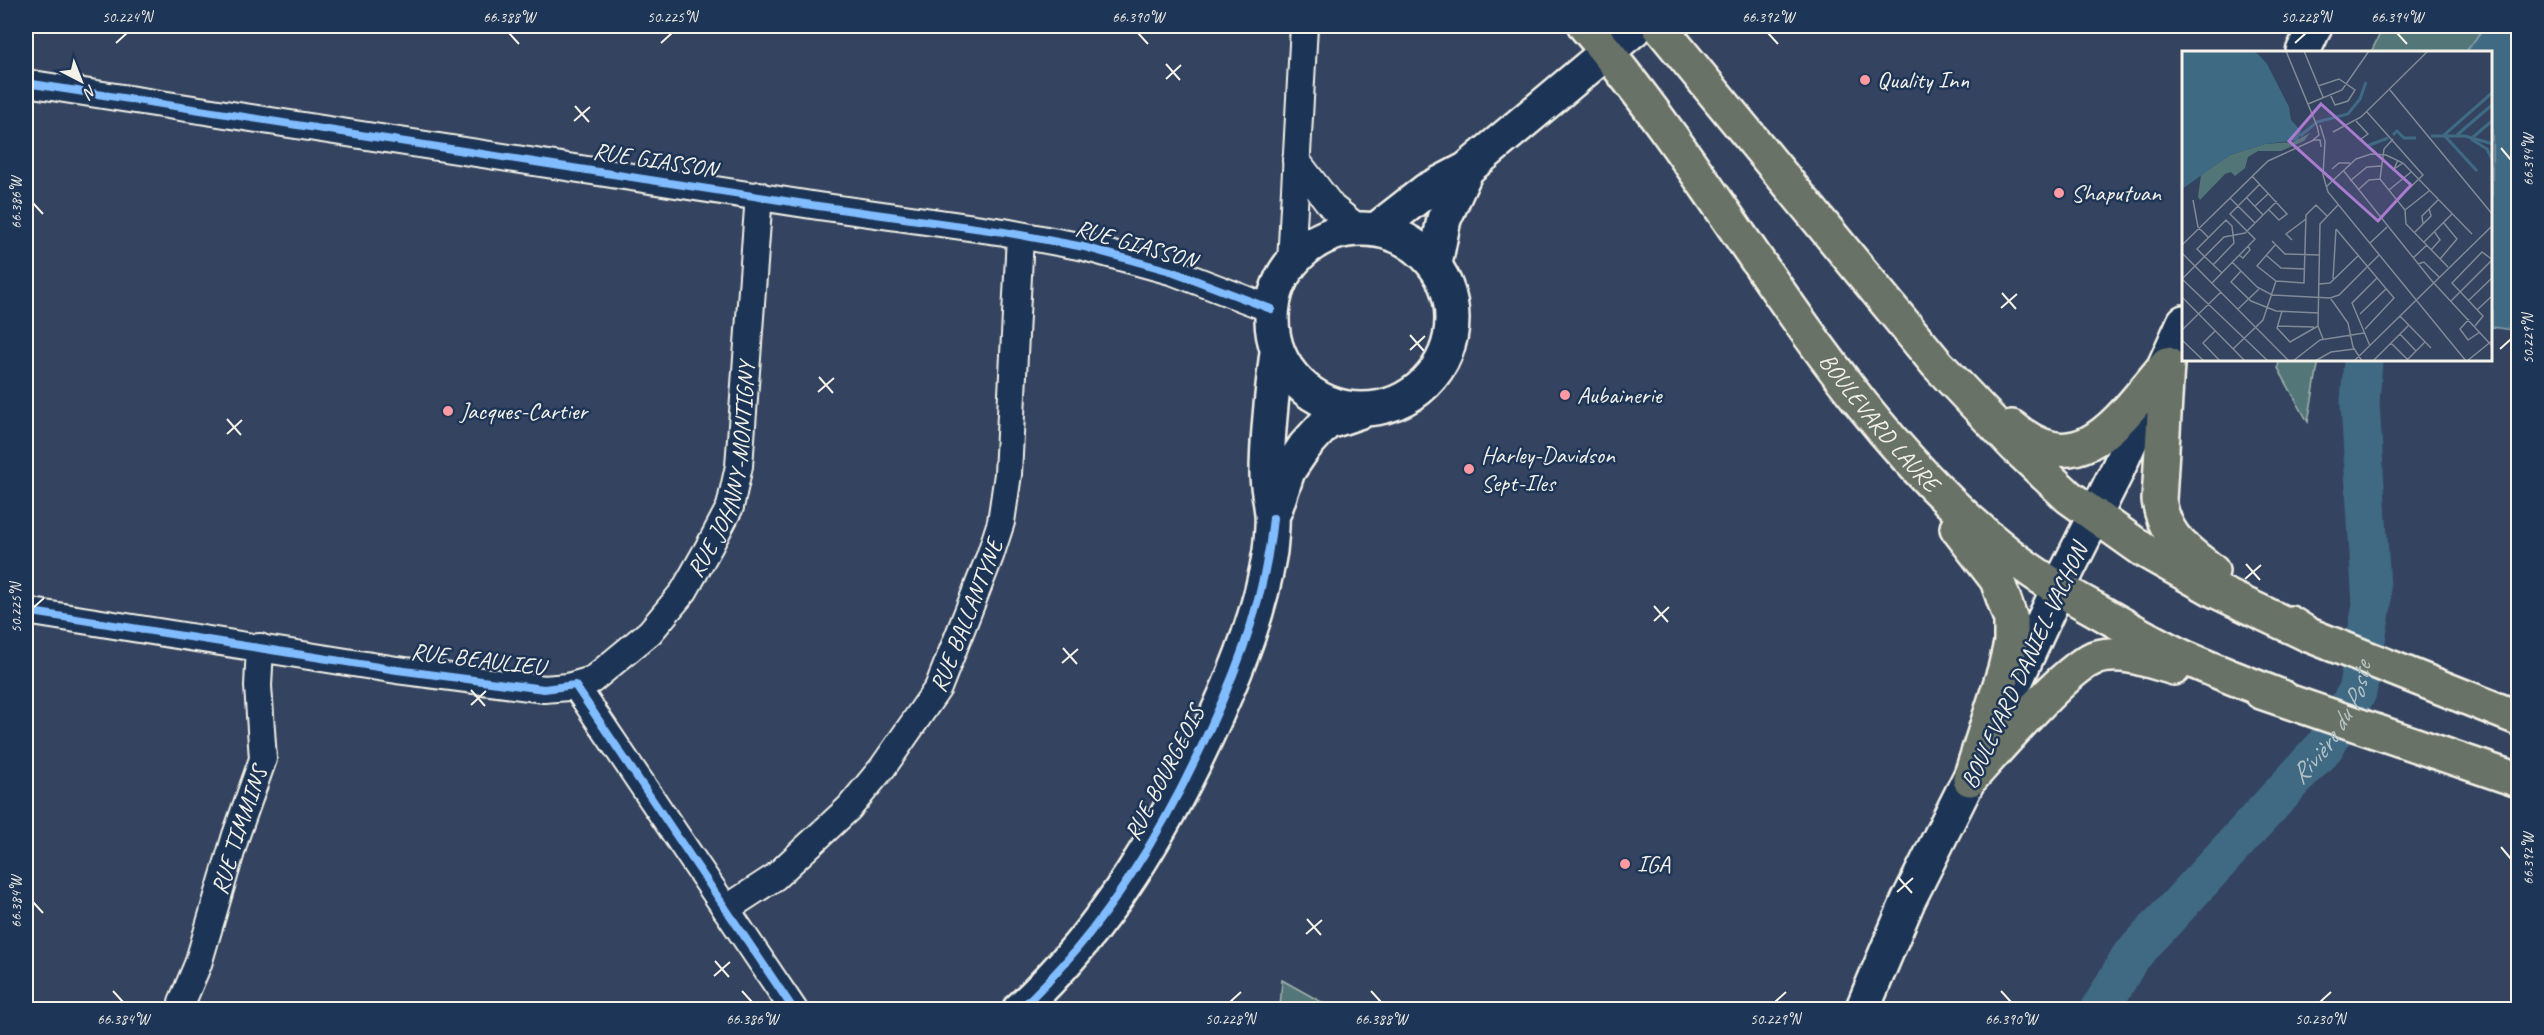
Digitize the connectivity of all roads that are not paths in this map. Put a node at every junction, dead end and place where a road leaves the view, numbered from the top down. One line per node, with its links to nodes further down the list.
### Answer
1 (1304, 26): 9 (street)
2 (1585, 26): 6 (highway, BOULEVARD LAURE)
3 (1638, 26): 6 (street)
4 (1659, 26): 19 (highway)
5 (2315, 26): 7 (street)
6 (1607, 51): 10 (street); 22 (highway, BOULEVARD LAURE)
7 (2303, 51)
8 (26, 83): 11 (street, RUE GIASSON)
9 (1296, 160): 12 (street); 14 (street)
10 (1467, 169): 12 (street); 15 (street)
11 (759, 195): 13 (street, RUE GIASSON); 29 (street, RUE JOHNNY-MONTIGNY)
12 (1367, 229): 14 (street); 15 (street)
13 (1020, 236): 16 (street, RUE GIASSON); 34 (street, RUE BALLANTYNE)
14 (1291, 262): 16 (street)
15 (1435, 264): 21 (street)
16 (1271, 309): 18 (street)
17 (2182, 327): 20 (street, BOULEVARD DANIEL-VACHON)
18 (1277, 352): 21 (street); 24 (street, RUE BOURGEOIS)
19 (1937, 364): 20 (highway); 23 (highway)
20 (2167, 364): 23 (street, BOULEVARD DANIEL-VACHON); 27 (highway)
21 (1364, 410): 24 (street, RUE BOURGEOIS)
22 (1917, 469): 25 (highway, BOULEVARD LAURE); 32 (highway)
23 (2094, 517): 25 (street, BOULEVARD DANIEL-VACHON); 27 (highway)
24 (1273, 518): 37 (street, RUE BOURGEOIS)
25 (2058, 589): 30 (highway, BOULEVARD LAURE); 32 (street, BOULEVARD DANIEL-VACHON)
26 (26, 611): 28 (street, RUE BEAULIEU)
27 (2309, 635): 31 (highway)
28 (260, 647): 29 (street, RUE BEAULIEU); 35 (street, RUE TIMMINS)
29 (575, 685): 34 (street, RUE BEAULIEU)
30 (2282, 697): 32 (highway); 33 (highway)
31 (2518, 718)
32 (1970, 779): 38 (street, BOULEVARD DANIEL-VACHON)
33 (2518, 780)
34 (726, 909): 36 (street, RUE BEAULIEU)
35 (182, 1010)
36 (794, 1010)
37 (1019, 1010)
38 (1862, 1010)

